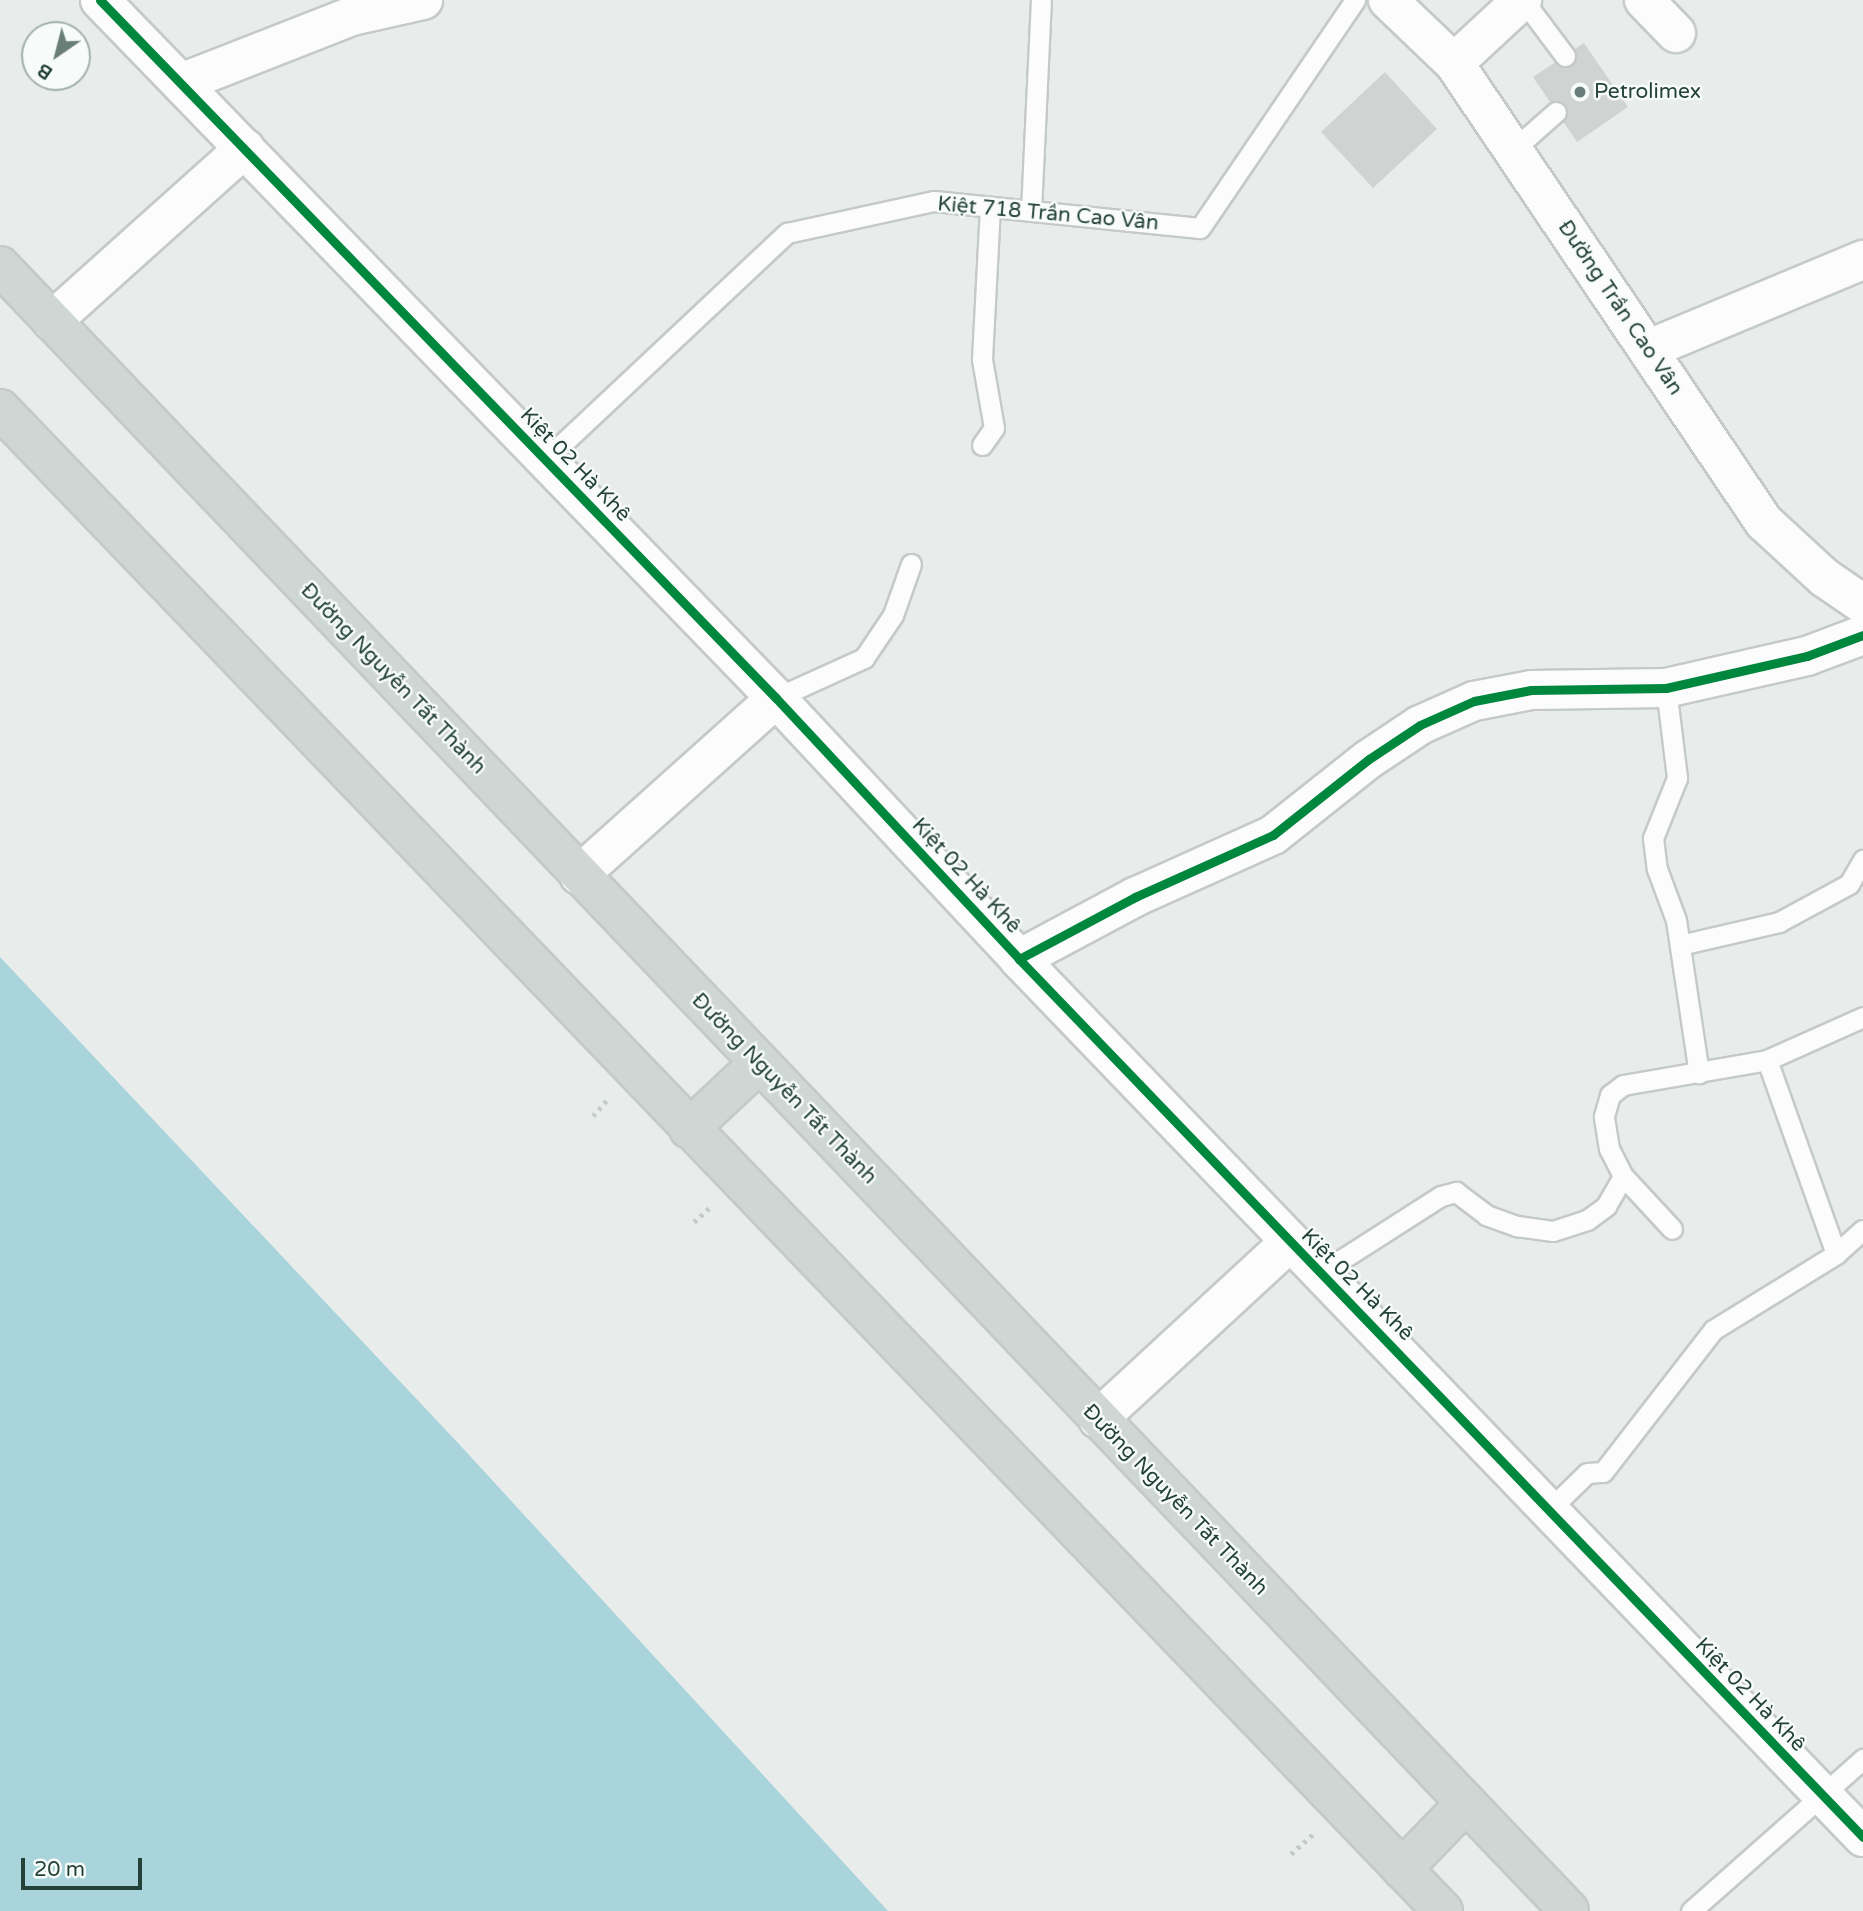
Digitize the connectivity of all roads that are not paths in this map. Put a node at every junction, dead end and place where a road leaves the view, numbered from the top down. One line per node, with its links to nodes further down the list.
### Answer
1 (100, 0): 11 (street, Kiệt 02 Hà Khê)
2 (1041, 0): 16 (lane)
3 (1355, 0): 16 (lane, Kiệt 718 Trần Cao Vân)
4 (1388, 0): 10 (street, Đường Trần Cao Vân)
5 (1523, 0): 9 (lane); 10 (street)
6 (1644, 0): 8 (street)
7 (415, 2): 11 (street)
8 (1676, 33)
9 (1565, 56)
10 (1454, 63): 14 (street, Đường Trần Cao Vân)
11 (181, 83): 13 (street, Kiệt 02 Hà Khê)
12 (1556, 112): 14 (lane)
13 (245, 148): 19 (street); 23 (street, Kiệt 02 Hà Khê)
14 (1514, 149): 20 (street, Đường Trần Cao Vân)
15 (990, 207): 16 (lane, Kiệt 718 Trần Cao Vân); 22 (lane); 23 (lane, Kiệt 718 Trần Cao Vân)
16 (1031, 211)
17 (1863, 260): 20 (street)
18 (0, 266): 19 (main road, Đường Nguyễn Tất Thành)
19 (52, 321): 29 (main road, Đường Nguyễn Tất Thành)
20 (1649, 349): 25 (street, Đường Trần Cao Vân)
21 (0, 409): 36 (main road)
22 (982, 445)
23 (545, 460): 27 (street, Kiệt 02 Hà Khê)
24 (911, 564): 27 (lane)
25 (1863, 629): 26 (street)
26 (1666, 688): 30 (lane); 31 (street)
27 (776, 698): 29 (street); 31 (street, Kiệt 02 Hà Khê)
28 (1863, 860): 30 (lane)
29 (579, 875): 34 (main road, Đường Nguyễn Tất Thành)
30 (1680, 945): 35 (lane)
31 (1019, 959): 40 (street, Kiệt 02 Hà Khê)
32 (1863, 1017): 33 (lane)
33 (1767, 1059): 35 (lane); 41 (lane)
34 (758, 1064): 36 (main road); 43 (main road, Đường Nguyễn Tất Thành)
35 (1699, 1073): 37 (lane)
36 (689, 1129): 49 (main road)
37 (1623, 1176): 38 (lane); 42 (lane)
38 (1672, 1229)
39 (1863, 1230): 41 (lane)
40 (1290, 1242): 42 (street, Kiệt 02 Hà Khê); 43 (street, Kiệt 02 Hà Khê)
41 (1836, 1254): 44 (lane)
42 (1322, 1272): 44 (street, Kiệt 02 Hà Khê)
43 (1098, 1419): 47 (main road, Đường Nguyễn Tất Thành)
44 (1548, 1511): 46 (street, Kiệt 02 Hà Khê)
45 (1863, 1759): 46 (lane)
46 (1822, 1794): 48 (street, Kiệt 02 Hà Khê); 52 (lane)
47 (1466, 1803): 49 (main road); 51 (main road, Đường Nguyễn Tất Thành)
48 (1863, 1837)
49 (1402, 1869): 50 (main road)
50 (1443, 1911)
51 (1569, 1911)
52 (1691, 1911)

